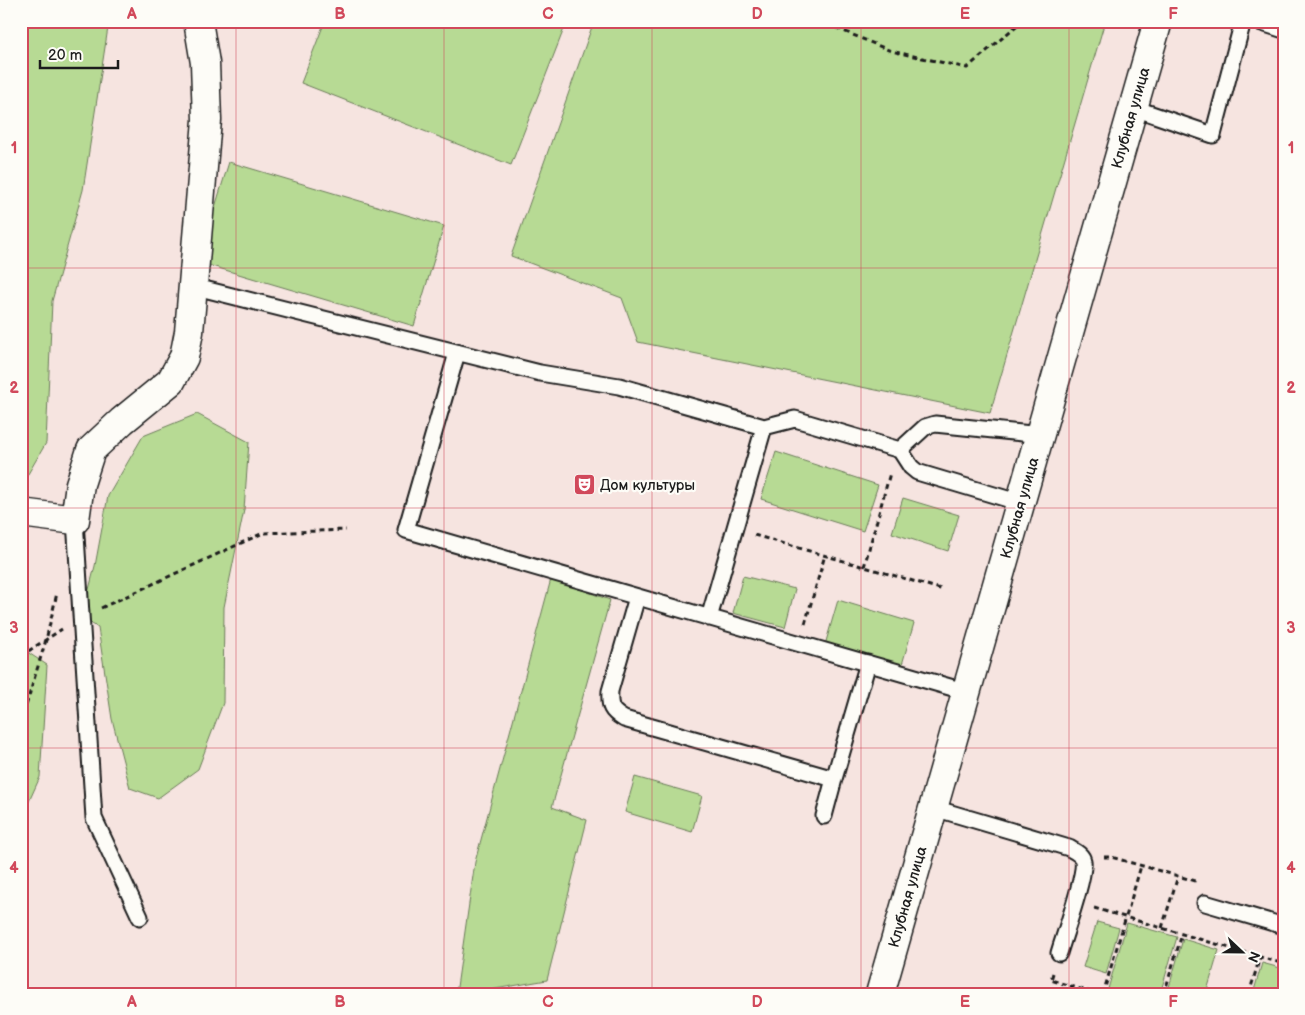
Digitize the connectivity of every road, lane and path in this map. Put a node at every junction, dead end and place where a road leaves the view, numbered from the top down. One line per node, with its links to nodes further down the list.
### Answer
1 (198, 21): 9 (street)
2 (820, 21): 3 (path)
3 (1022, 21)
4 (1158, 21): 8 (street, Клубная улица)
5 (1243, 21): 8 (lane)
6 (1256, 21): 7 (lane)
7 (1284, 30)
8 (1134, 108): 12 (street, Клубная улица)
9 (192, 286): 10 (lane); 16 (street)
10 (458, 353): 11 (lane); 23 (lane)
11 (764, 427): 13 (lane); 17 (lane)
12 (1041, 435): 13 (lane); 14 (street, Клубная улица)
13 (899, 449): 14 (lane); 20 (path)
14 (1021, 503): 30 (street, Клубная улица)
15 (21, 513): 16 (street)
16 (75, 520): 24 (lane)
17 (734, 529): 19 (path); 25 (lane)
18 (346, 530): 24 (path)
19 (825, 555): 20 (path); 27 (path)
20 (864, 566): 22 (path)
21 (59, 585): 26 (path)
22 (944, 590)
23 (637, 597): 25 (lane); 32 (lane)
24 (82, 617): 26 (path); 40 (lane)
25 (709, 618): 27 (lane)
26 (46, 640): 28 (path); 31 (path)
27 (799, 644): 29 (lane)
28 (21, 656)
29 (868, 664): 30 (lane); 32 (lane)
30 (967, 692): 33 (street, Клубная улица)
31 (21, 722)
32 (834, 780): 34 (lane)
33 (934, 808): 35 (lane); 48 (street, Клубная улица)
34 (824, 816)
35 (1083, 860): 36 (path); 38 (lane)
36 (1141, 866): 37 (path); 41 (path)
37 (1178, 876): 39 (path); 43 (path)
38 (1074, 902): 41 (path); 45 (lane)
39 (1205, 903): 42 (lane)
40 (140, 917)
41 (1126, 917): 43 (path); 50 (path)
42 (1284, 926)
43 (1162, 928): 44 (path)
44 (1182, 934): 46 (path); 51 (path)
45 (1059, 953): 49 (path)
46 (1260, 957): 47 (path); 52 (path)
47 (1284, 964)
48 (880, 994)
49 (1097, 994)
50 (1103, 994)
51 (1164, 994)
52 (1249, 994)

